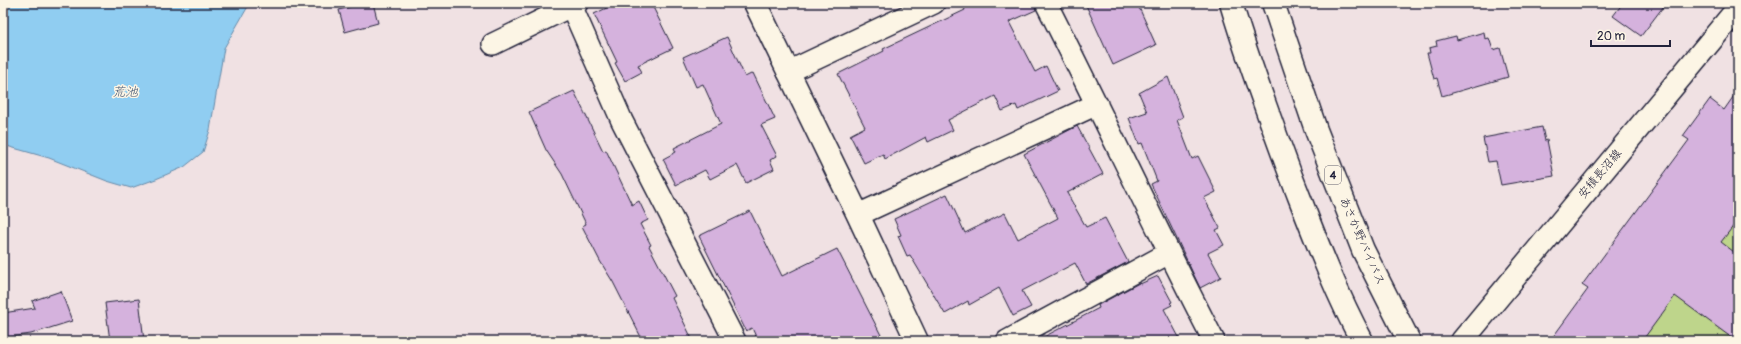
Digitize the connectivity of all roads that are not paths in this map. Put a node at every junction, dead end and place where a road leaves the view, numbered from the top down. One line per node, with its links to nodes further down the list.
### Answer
1 (755, 3): 9 (main road)
2 (934, 3): 9 (street)
3 (1046, 3): 10 (street)
4 (1231, 3): 17 (main road)
5 (1273, 3): 18 (main road, あさか野バイパス / 4)
6 (573, 4): 8 (street); 13 (street)
7 (1738, 8): 19 (main road, 安積長沼線)
8 (494, 44)
9 (788, 72): 11 (main road)
10 (1097, 104): 11 (street); 12 (street)
11 (858, 215): 14 (main road)
12 (1169, 253): 15 (street); 16 (street)
13 (735, 341)
14 (917, 341)
15 (1006, 341)
16 (1214, 341)
17 (1362, 341)
18 (1409, 341)
19 (1462, 341)

